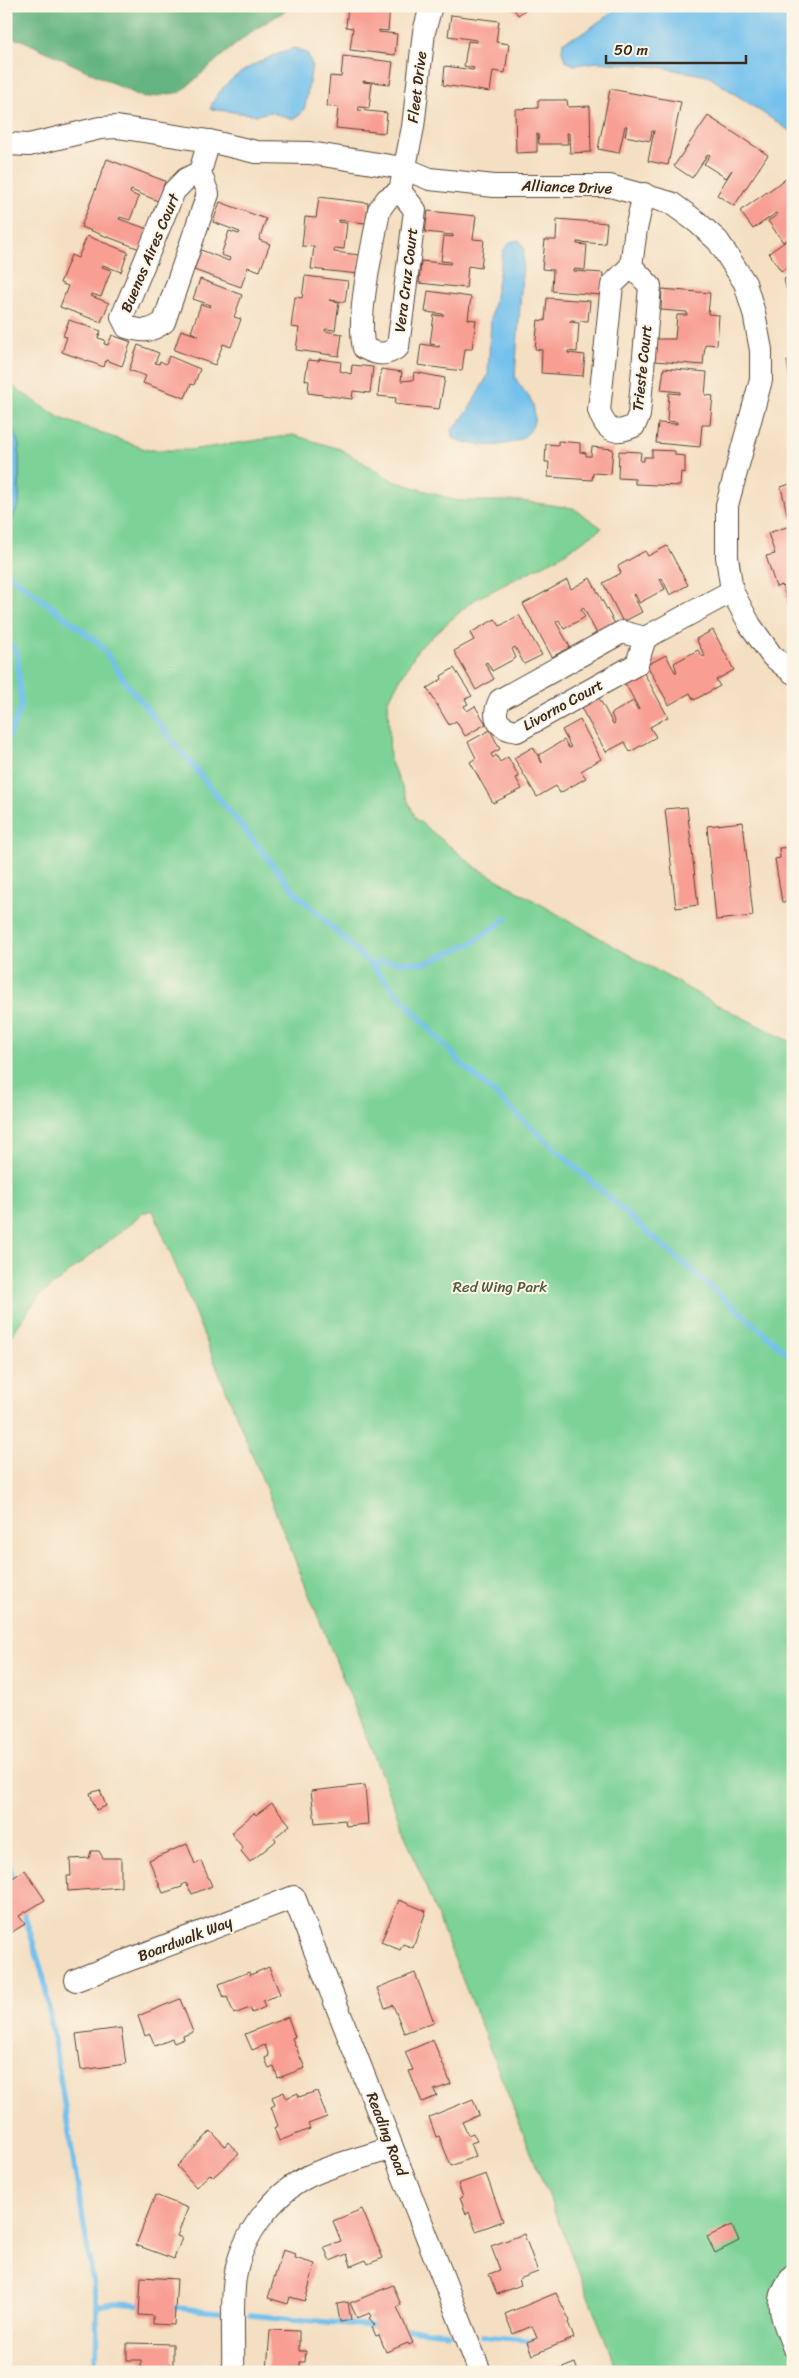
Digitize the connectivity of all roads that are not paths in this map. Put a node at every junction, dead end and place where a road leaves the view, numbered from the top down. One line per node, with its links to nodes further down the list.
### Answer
1 (431, 6): 4 (street, Fleet Drive)
2 (208, 141): 3 (street, Alliance Drive); 4 (street, Alliance Drive); 5 (street)
3 (6, 144)
4 (403, 168): 6 (street); 7 (street, Alliance Drive)
5 (200, 172): 5 (street, Buenos Aires Court)
6 (400, 191): 6 (street, Vera Cruz Court)
7 (644, 194): 8 (street); 9 (street, Alliance Drive)
8 (631, 266): 8 (street, Trieste Court)
9 (732, 591): 10 (street); 11 (street, Alliance Drive)
10 (644, 638): 10 (street, Livorno Court)
11 (793, 673)
12 (294, 1897): 13 (street, Boardwalk Way); 14 (street, Reading Road)
13 (76, 1980)
14 (392, 2148): 17 (street); 18 (street, Reading Road)
15 (793, 2276): 16 (street)
16 (793, 2346)
17 (233, 2372)
18 (480, 2372)

